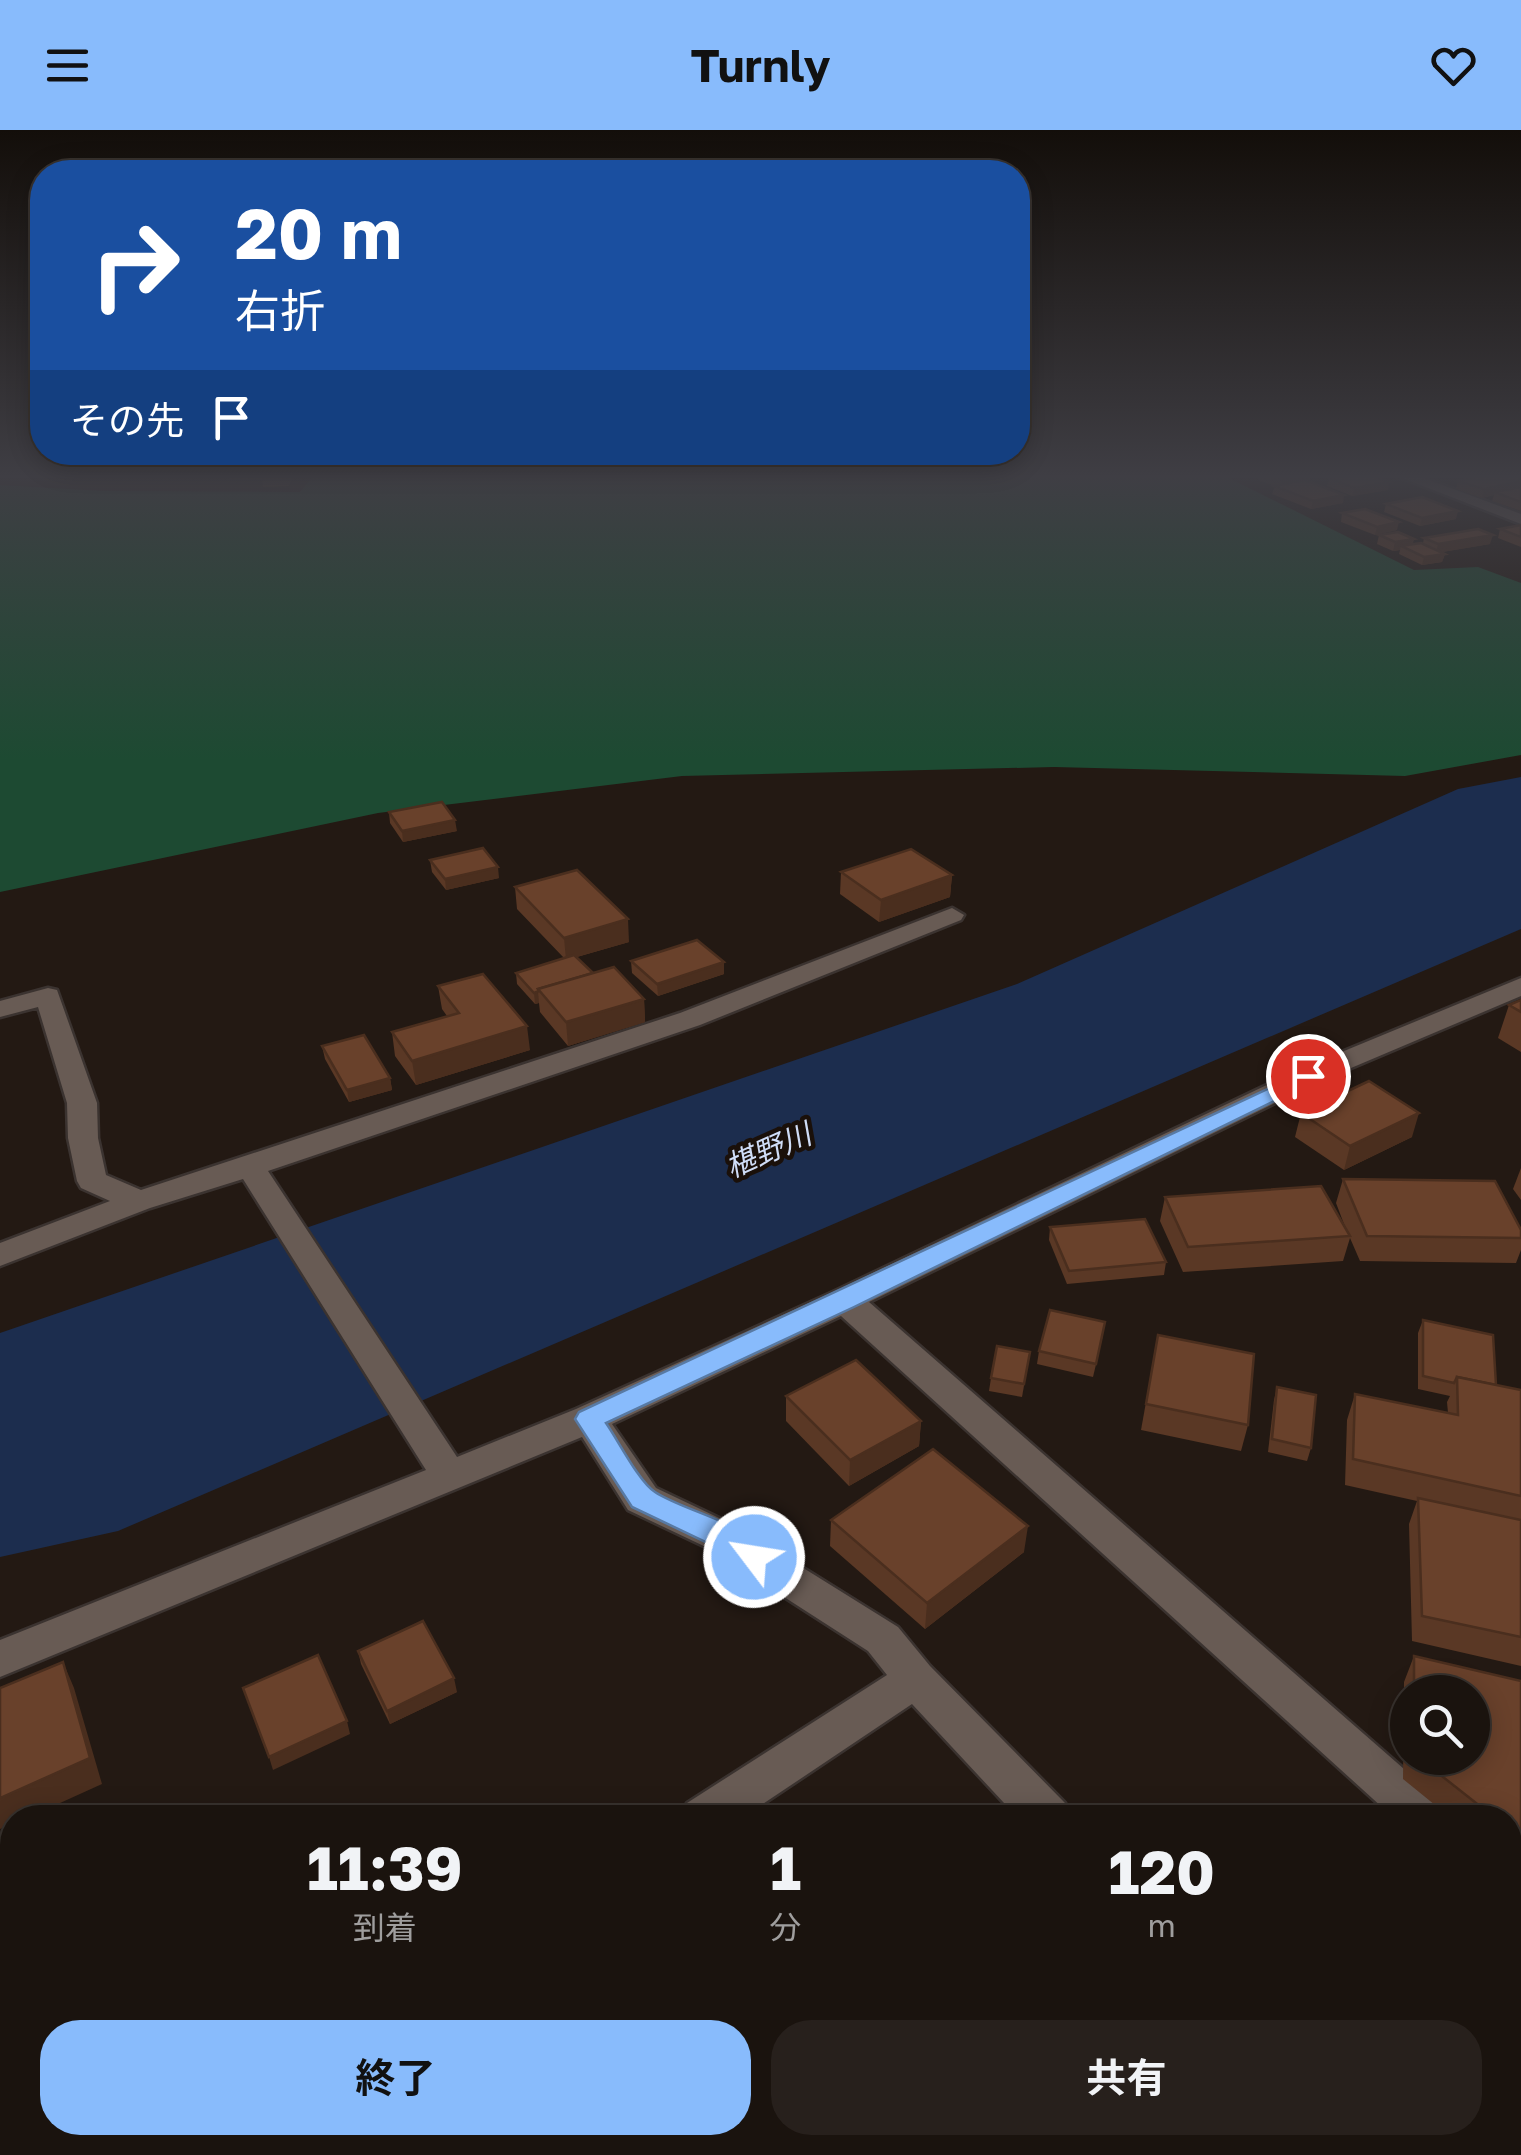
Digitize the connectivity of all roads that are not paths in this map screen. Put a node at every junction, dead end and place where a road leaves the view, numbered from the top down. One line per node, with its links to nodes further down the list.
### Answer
1 (952, 915): 4 (street)
2 (1521, 986): 7 (street)
3 (0, 1009): 5 (street)
4 (254, 1174): 5 (street); 9 (street)
5 (140, 1201): 6 (street)
6 (0, 1255)
7 (845, 1300): 8 (street); 14 (street)
8 (588, 1419): 9 (street); 11 (street)
9 (441, 1463): 10 (street)
10 (0, 1659)
11 (915, 1679): 12 (street); 13 (street)
12 (723, 1805)
13 (1036, 1805)
14 (1412, 1805)

